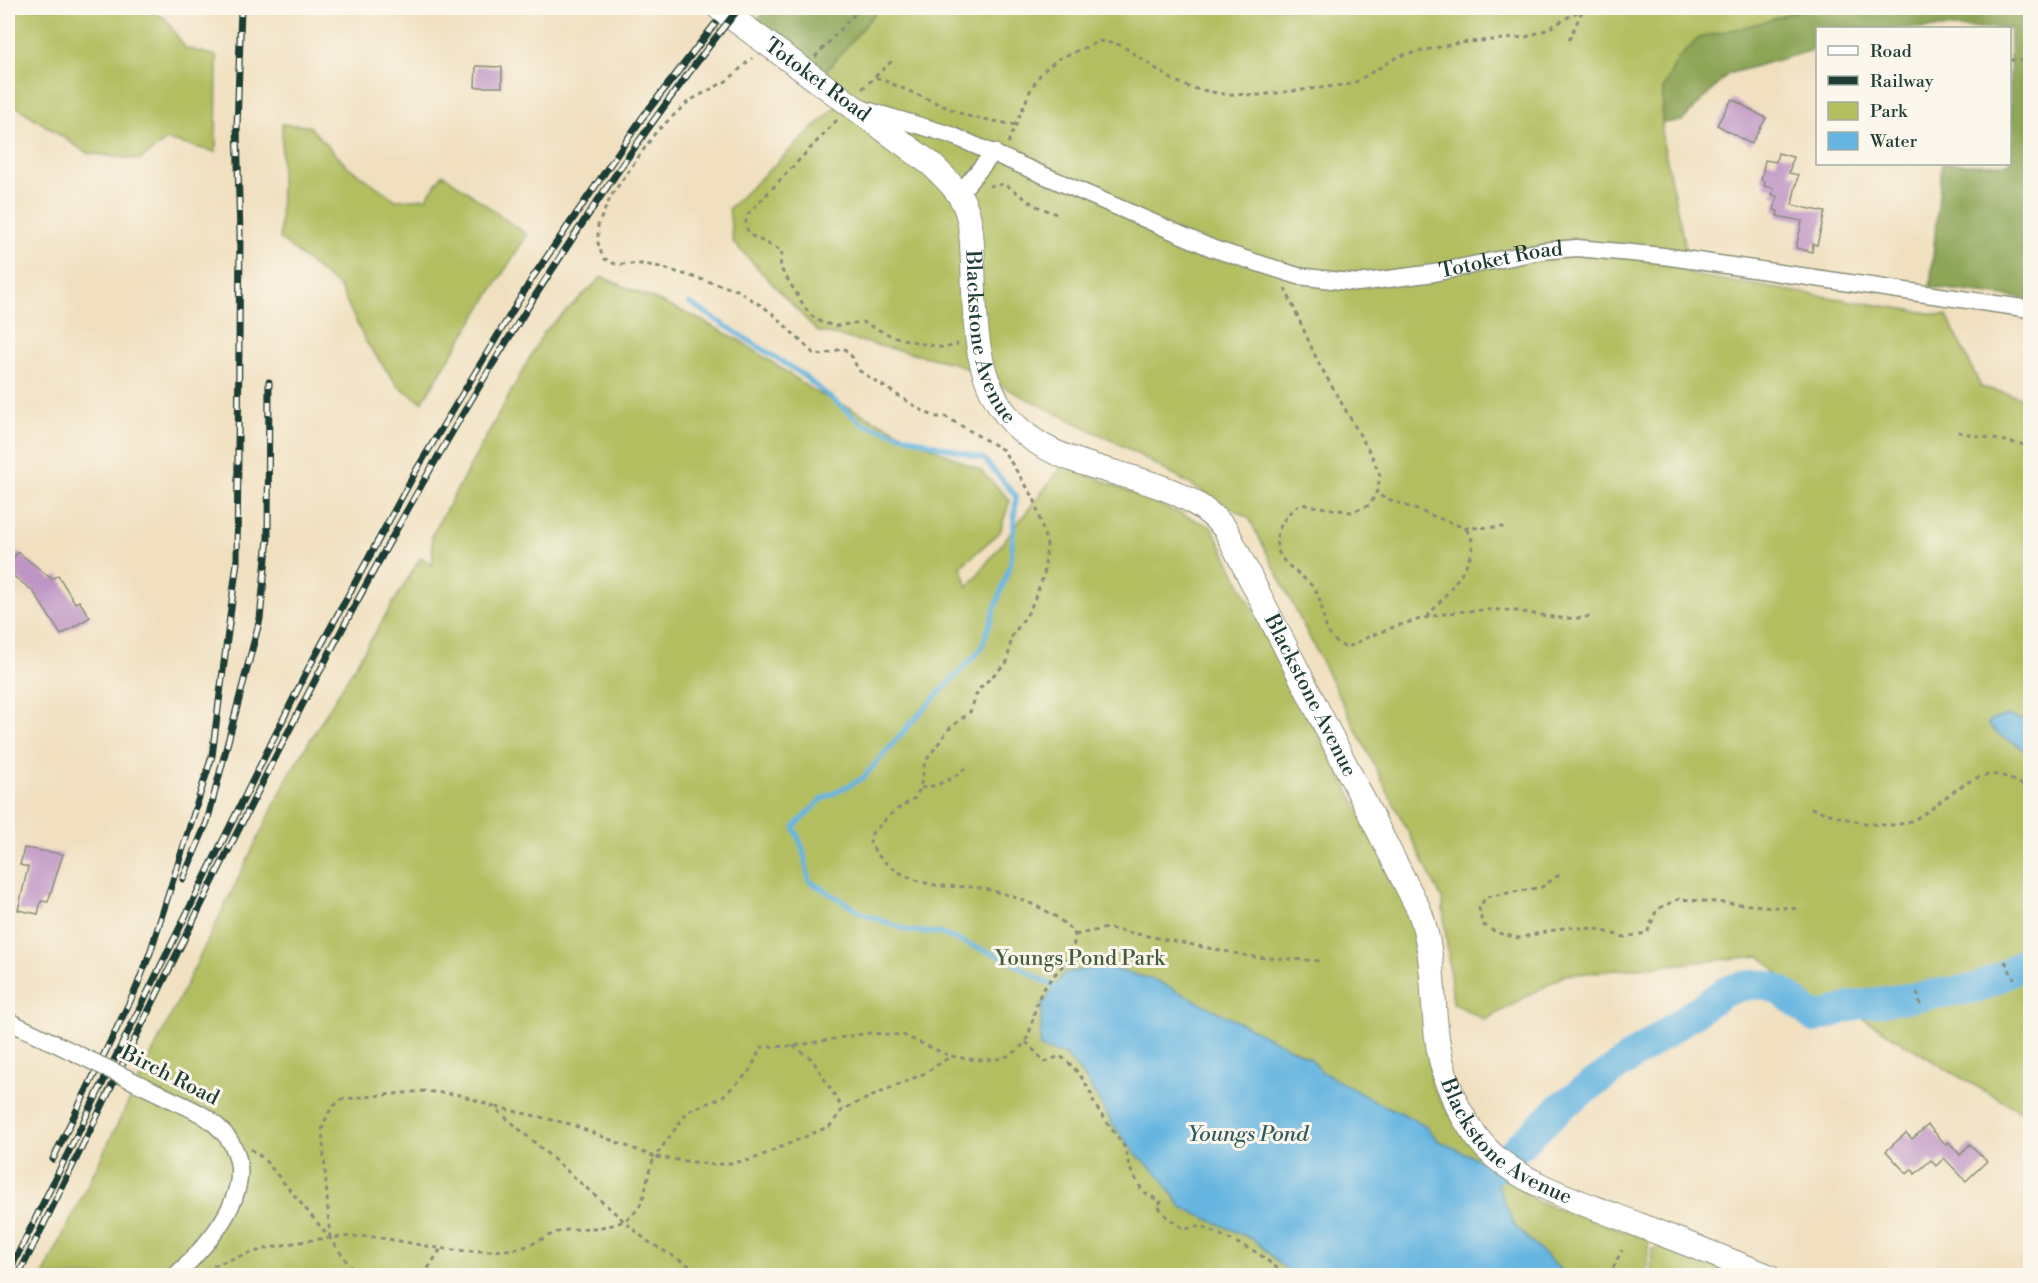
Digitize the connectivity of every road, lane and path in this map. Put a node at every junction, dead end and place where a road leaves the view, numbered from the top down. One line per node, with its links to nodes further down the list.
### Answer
1 (719, 8): 5 (main road, Totoket Road)
2 (861, 8): 9 (path)
3 (1584, 8): 4 (path); 12 (path)
4 (1569, 40)
5 (768, 46): 9 (main road, Totoket Road); 29 (path)
6 (2011, 60): 8 (path)
7 (892, 61): 10 (path)
8 (2031, 61)
9 (803, 71): 11 (main road, Totoket Road)
10 (876, 77): 11 (path); 12 (path)
11 (854, 105): 13 (street, Totoket Road); 14 (main road); 20 (path)
12 (1015, 126): 13 (path)
13 (1000, 150): 14 (street); 19 (street, Totoket Road)
14 (962, 201): 15 (path); 59 (main road, Blackstone Avenue)
15 (1056, 214)
16 (1278, 284): 17 (path)
17 (1284, 287): 18 (path); 27 (path)
18 (1295, 288)
19 (2031, 309)
20 (961, 338)
21 (1958, 432): 22 (path)
22 (2031, 446)
23 (1380, 496): 25 (path)
24 (1504, 527): 25 (path)
25 (1465, 528): 27 (path)
26 (1593, 616): 27 (path)
27 (1426, 617)
28 (969, 765): 29 (path)
29 (920, 789): 34 (path)
30 (2031, 789): 31 (path)
31 (1811, 808)
32 (1559, 875): 33 (path)
33 (1799, 909)
34 (1075, 935): 35 (path); 41 (path)
35 (1323, 961)
36 (2005, 961): 37 (path)
37 (2014, 979)
38 (1917, 993): 39 (path)
39 (1921, 1006)
40 (8, 1021): 46 (street, Birch Road, bridge)
41 (1026, 1042): 43 (path); 57 (path)
42 (793, 1046): 43 (path); 45 (path); 47 (path)
43 (951, 1056): 45 (path)
44 (494, 1107): 47 (path); 48 (path); 49 (path)
45 (843, 1109): 47 (path)
46 (235, 1149): 49 (path); 53 (street)
47 (655, 1157): 48 (path)
48 (624, 1221): 50 (path); 56 (path)
49 (330, 1238): 50 (path); 52 (path); 54 (path)
50 (442, 1247): 55 (path)
51 (1623, 1250): 58 (path)
52 (201, 1272)
53 (175, 1275)
54 (357, 1275)
55 (423, 1275)
56 (707, 1275)
57 (1287, 1275)
58 (1609, 1275)
59 (1768, 1275)

